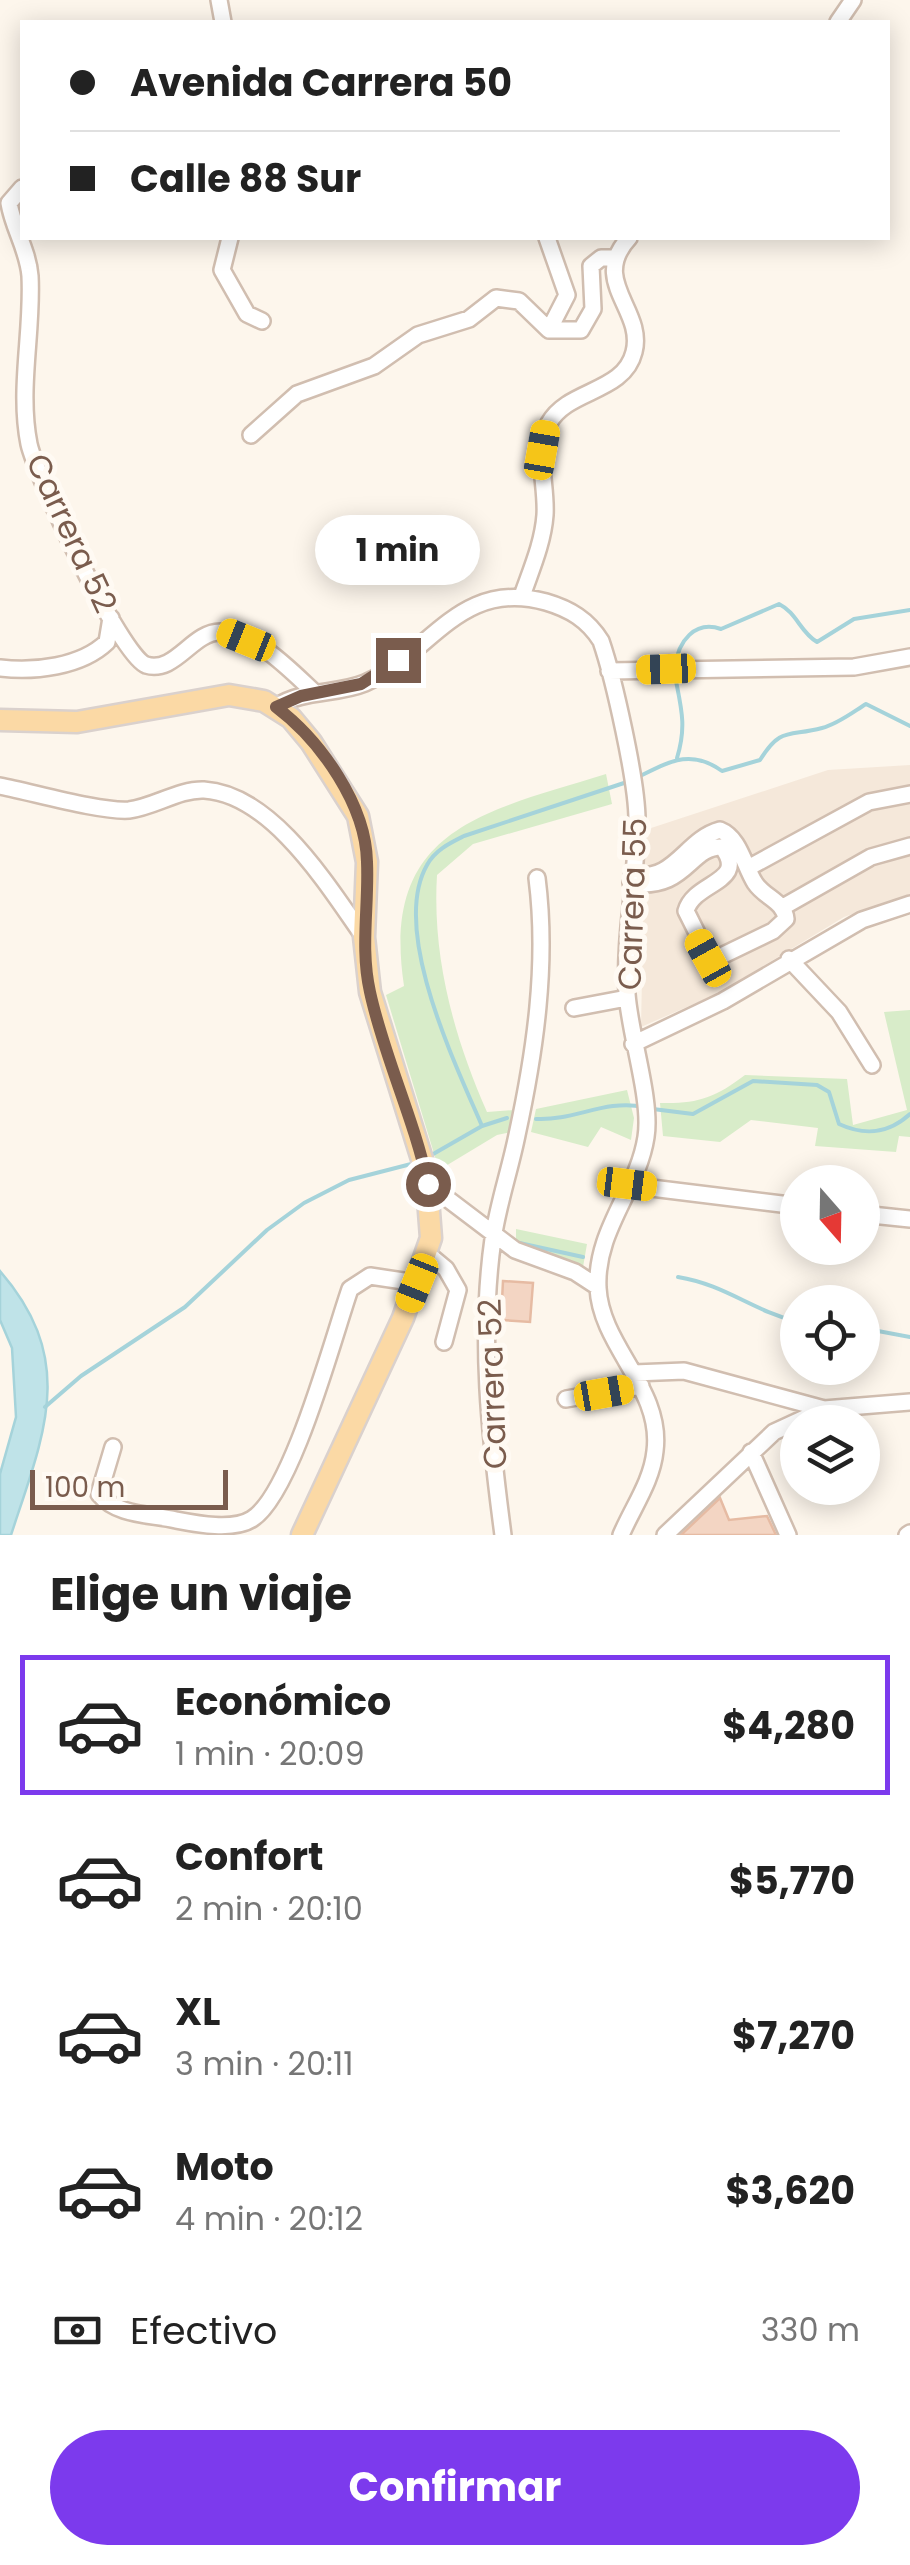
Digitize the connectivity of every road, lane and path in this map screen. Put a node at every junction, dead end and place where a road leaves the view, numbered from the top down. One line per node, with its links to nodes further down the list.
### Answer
1 (18, 192): 10 (street, Carrera 52)
2 (230, 240): 6 (street)
3 (548, 240): 7 (street)
4 (628, 240): 5 (street)
5 (615, 258): 7 (street); 9 (street)
6 (262, 321)
7 (550, 330): 8 (street)
8 (251, 435)
9 (522, 596): 13 (street, Carrera 55); 14 (street)
10 (111, 618): 12 (street); 14 (street, Carrera 52)
11 (910, 658): 13 (street)
12 (0, 668)
13 (609, 671): 22 (street, Carrera 55)
14 (315, 693): 15 (street)
15 (276, 707): 16 (main road); 25 (main road)
16 (0, 720)
17 (0, 786): 25 (street)
18 (910, 794): 20 (street)
19 (910, 846): 24 (street)
20 (748, 868): 22 (street); 24 (street)
21 (537, 878): 36 (street, Carrera 52)
22 (631, 879): 24 (street); 27 (street, Carrera 55)
23 (910, 904): 26 (street)
24 (783, 907)
25 (364, 937): 31 (main road)
26 (789, 959): 29 (street); 30 (street)
27 (628, 998): 28 (street); 29 (street, Carrera 55)
28 (574, 1008)
29 (633, 1044): 32 (street, Carrera 55)
30 (872, 1066)
31 (427, 1178): 36 (street); 37 (main road)
32 (627, 1184): 33 (street); 39 (street, Carrera 55)
33 (780, 1204)
34 (880, 1216): 35 (street)
35 (910, 1220)
36 (493, 1236): 39 (street); 50 (street, Carrera 52)
37 (428, 1254): 38 (main road); 40 (street)
38 (417, 1283): 47 (street); 49 (main road)
39 (598, 1287): 41 (street, Carrera 55)
40 (444, 1342)
41 (637, 1379): 42 (street); 44 (street); 51 (street, Carrera 55)
42 (566, 1400)
43 (910, 1402): 45 (street)
44 (809, 1405)
45 (873, 1405)
46 (780, 1429): 48 (street)
47 (113, 1447)
48 (751, 1452): 52 (street); 53 (street)
49 (302, 1535)
50 (503, 1535)
51 (622, 1535)
52 (665, 1535)
53 (788, 1535)

